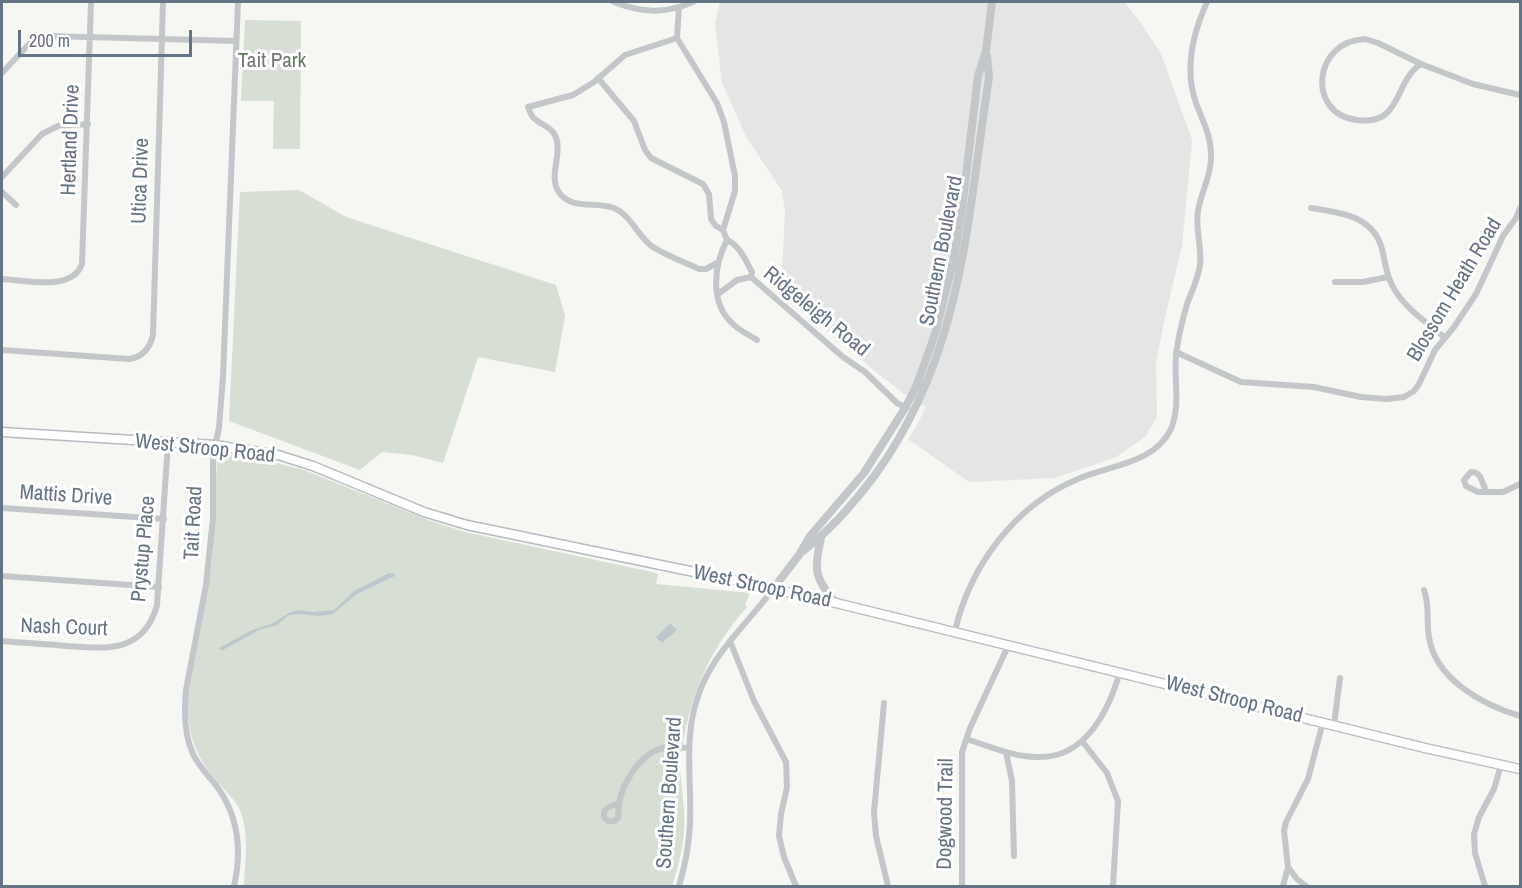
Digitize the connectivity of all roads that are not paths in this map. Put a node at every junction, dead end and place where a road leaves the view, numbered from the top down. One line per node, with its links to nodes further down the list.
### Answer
1 (92, 2): 9 (street, Hertland Drive)
2 (163, 2): 11 (street, Utica Drive)
3 (238, 2): 12 (street, Tait Road)
4 (614, 2): 8 (street)
5 (693, 2): 8 (street)
6 (992, 2): 13 (street, Southern Boulevard)
7 (1207, 2): 36 (street)
8 (679, 7): 10 (street)
9 (90, 37): 11 (street); 15 (street); 18 (street, Hertland Drive)
10 (677, 38): 16 (street); 25 (street)
11 (162, 39): 12 (street); 35 (street, Utica Drive)
12 (236, 41): 41 (street, Tait Road)
13 (986, 51): 37 (street, Southern Boulevard); 38 (street, Southern Boulevard)
14 (1420, 64): 14 (street); 17 (street)
15 (2, 73)
16 (598, 78): 25 (street); 27 (street)
17 (1521, 95)
18 (88, 124): 19 (street); 30 (street, Hertland Drive)
19 (2, 177)
20 (2, 192): 21 (street)
21 (16, 205)
22 (1311, 208): 29 (street)
23 (1521, 208): 24 (street, Blossom Heath Road)
24 (1518, 219): 33 (street, Blossom Heath Road)
25 (723, 230): 26 (street)
26 (727, 240): 27 (street); 28 (street)
27 (717, 264): 32 (street)
28 (751, 277): 32 (street, Ridgeleigh Road); 37 (street, Ridgeleigh Road)
29 (1388, 277): 31 (street); 33 (street)
30 (2, 279)
31 (1335, 282)
32 (718, 294): 34 (street)
33 (1444, 338): 36 (street, Blossom Heath Road)
34 (757, 340)
35 (2, 350)
36 (1176, 352): 53 (street)
37 (905, 408): 38 (street, Ridgeleigh Road); 47 (street, Southern Boulevard)
38 (914, 411): 46 (street, Southern Boulevard)
39 (2, 432): 40 (main road, West Stroop Road)
40 (168, 443): 41 (main road, West Stroop Road); 45 (street, Prystup Place)
41 (215, 446): 50 (main road, West Stroop Road); 73 (street, Tait Road)
42 (1521, 484): 43 (street)
43 (1487, 492)
44 (2, 508): 45 (street, Mattis Drive)
45 (164, 519): 49 (street, Prystup Place)
46 (821, 538): 47 (street, Southern Boulevard); 52 (street)
47 (799, 555): 50 (street, Southern Boulevard)
48 (2, 576): 49 (street)
49 (159, 587): 57 (street, Prystup Place)
50 (773, 589): 52 (main road, West Stroop Road); 54 (street, Southern Boulevard)
51 (1424, 590): 61 (street)
52 (837, 603): 53 (main road, West Stroop Road)
53 (955, 631): 56 (main road, West Stroop Road)
54 (730, 641): 66 (street, Southern Boulevard); 75 (street)
55 (2, 642): 57 (street, Nash Court)
56 (1010, 644): 58 (main road, West Stroop Road); 64 (street, Dogwood Trail)
57 (124, 645)
58 (1120, 671): 62 (main road, West Stroop Road); 65 (street)
59 (1340, 678): 63 (street)
60 (885, 703): 76 (street)
61 (1521, 716)
62 (1323, 722): 63 (main road, West Stroop Road); 72 (street)
63 (1334, 724): 68 (main road, West Stroop Road)
64 (966, 739): 67 (street); 77 (street, Dogwood Trail)
65 (1082, 741): 67 (street); 78 (street)
66 (688, 748): 70 (street); 74 (street, Southern Boulevard)
67 (1006, 752): 71 (street)
68 (1501, 765): 69 (main road, West Stroop Road); 81 (street)
69 (1521, 769)
70 (619, 803)
71 (1014, 856)
72 (1288, 867): 79 (street); 80 (street)
73 (234, 886)
74 (679, 886)
75 (796, 886)
76 (888, 886)
77 (962, 886)
78 (1113, 886)
79 (1283, 886)
80 (1306, 886)
81 (1485, 886)

